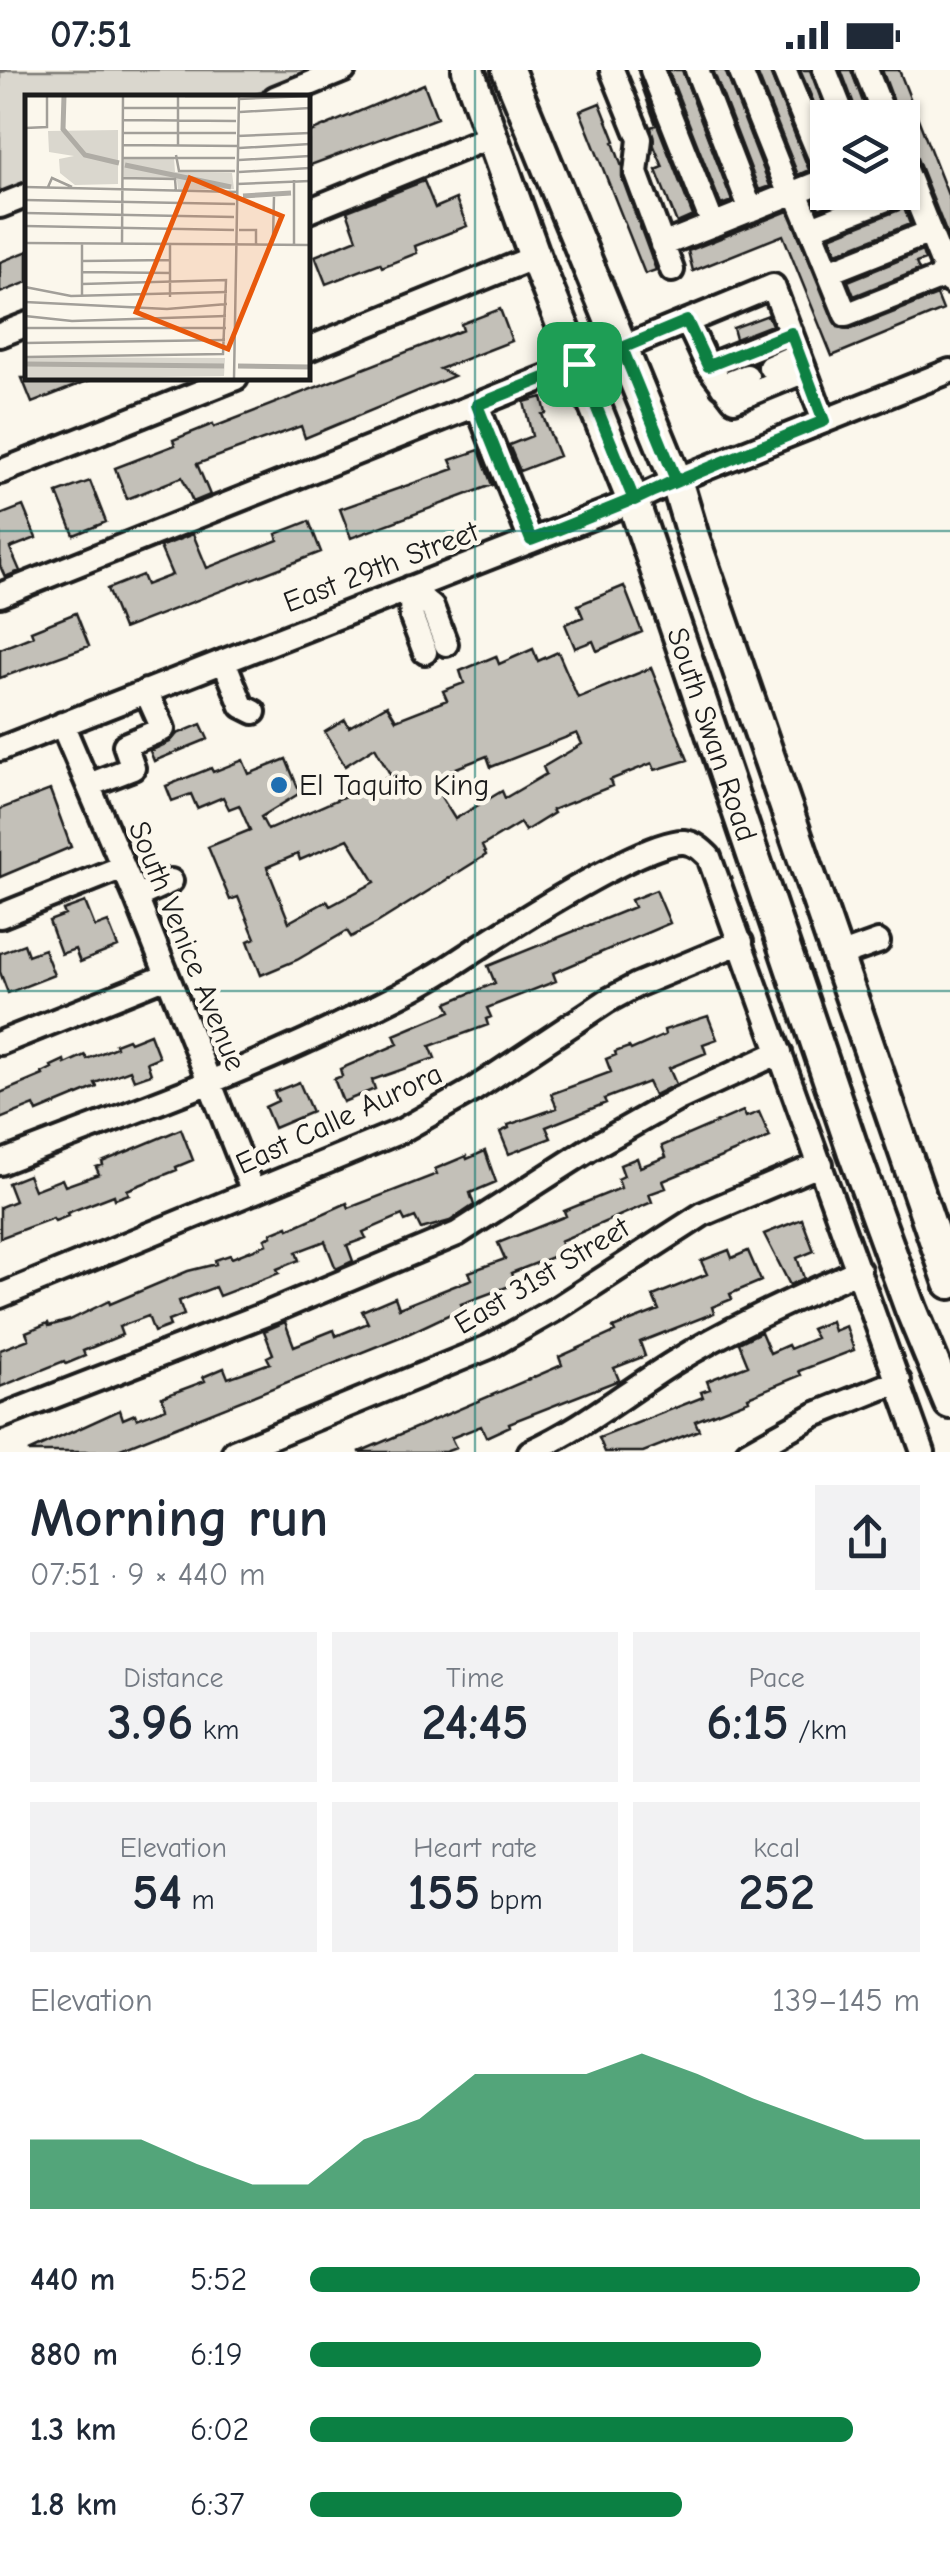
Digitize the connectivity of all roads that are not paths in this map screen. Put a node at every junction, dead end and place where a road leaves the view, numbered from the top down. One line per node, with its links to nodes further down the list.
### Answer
1 (344, 70): 11 (street)
2 (468, 70): 15 (main road, South Swan Road)
3 (508, 70): 36 (main road, South Swan Road)
4 (652, 70): 24 (street)
5 (697, 70): 22 (street)
6 (740, 70): 17 (street)
7 (784, 70): 14 (street)
8 (824, 70): 12 (street)
9 (866, 70): 13 (street)
10 (610, 71): 27 (street)
11 (282, 95)
12 (836, 100)
13 (878, 100)
14 (810, 134)
15 (492, 136): 21 (street); 28 (main road, South Swan Road)
16 (810, 186): 17 (street)
17 (793, 193): 22 (street); 25 (street)
18 (25, 197): 19 (street)
19 (0, 206)
20 (920, 207): 26 (street)
21 (310, 210)
22 (751, 210): 24 (street)
23 (858, 210): 25 (street)
24 (713, 225): 27 (street)
25 (811, 228): 30 (street)
26 (930, 232): 30 (street); 31 (street)
27 (662, 245): 29 (street)
28 (536, 258): 35 (street); 38 (main road, South Swan Road)
29 (672, 270)
30 (829, 272): 31 (street)
31 (949, 278)
32 (687, 321): 36 (street); 37 (street); 39 (street)
33 (25, 325): 34 (street)
34 (0, 335)
35 (310, 348)
36 (622, 348): 48 (main road, South Swan Road)
37 (798, 353): 39 (street); 40 (street); 44 (street); 46 (street)
38 (579, 364): 45 (street); 49 (main road, South Swan Road)
39 (708, 366): 44 (street)
40 (770, 366)
41 (950, 371): 46 (street, East 29th Street)
42 (747, 376): 44 (street)
43 (231, 380): 47 (street)
44 (722, 386)
45 (477, 405): 50 (street); 52 (street)
46 (824, 421): 48 (street, East 29th Street)
47 (0, 472)
48 (676, 480): 49 (street, East 29th Street); 66 (main road, South Swan Road)
49 (634, 500): 50 (street, East 29th Street); 78 (main road, South Swan Road)
50 (531, 540): 51 (street, East 29th Street)
51 (410, 588): 53 (street); 54 (street, East 29th Street)
52 (0, 594)
53 (435, 648)
54 (224, 660): 55 (street, East 29th Street); 56 (street)
55 (146, 691): 57 (street, East 29th Street); 59 (street)
56 (254, 712)
57 (62, 724): 58 (street, East 29th Street); 59 (street, South Venice Avenue)
58 (0, 748)
59 (88, 785): 60 (street, South Venice Avenue)
60 (124, 866): 62 (street, South Venice Avenue); 63 (street)
61 (171, 881): 62 (street)
62 (136, 897): 67 (street, South Venice Avenue)
63 (0, 916)
64 (741, 942): 69 (street, South Swan Road); 70 (street, South Swan Road); 73 (street, East Calle Aurora)
65 (878, 942): 66 (street)
66 (838, 956): 75 (main road, South Swan Road)
67 (167, 976): 68 (street); 70 (street, South Venice Avenue)
68 (0, 1043)
69 (780, 1052): 72 (street, South Swan Road); 79 (street)
70 (209, 1081): 71 (street); 73 (street, South Venice Avenue)
71 (0, 1164)
72 (820, 1164): 74 (street, South Swan Road); 80 (street, East 31st Street)
73 (253, 1192): 76 (street, East Calle Aurora)
74 (858, 1270): 77 (street, South Swan Road); 81 (street)
75 (950, 1284)
76 (0, 1296)
77 (899, 1381): 82 (street); 83 (street, South Swan Road)
78 (950, 1402)
79 (0, 1418)
80 (234, 1452)
81 (530, 1452)
82 (748, 1452)
83 (923, 1452)

